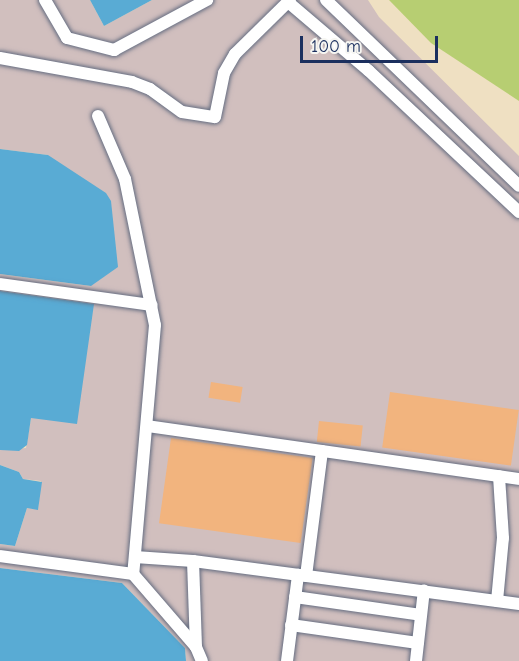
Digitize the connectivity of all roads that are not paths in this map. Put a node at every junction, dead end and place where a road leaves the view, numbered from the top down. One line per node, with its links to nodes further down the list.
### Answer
1 (45, 0): 2 (street)
2 (207, 0)
3 (326, 0): 7 (street)
4 (289, 1): 5 (street); 8 (street)
5 (0, 58)
6 (98, 116): 10 (street)
7 (519, 186)
8 (519, 212)
9 (0, 284): 10 (street)
10 (152, 305): 11 (street)
11 (147, 426): 12 (street); 16 (street)
12 (322, 451): 13 (street); 19 (street)
13 (500, 476): 14 (street); 22 (street)
14 (519, 479)
15 (0, 556): 18 (street)
16 (135, 557): 17 (street); 18 (street)
17 (192, 561): 19 (street); 27 (street)
18 (133, 574): 27 (street)
19 (302, 575): 20 (street); 21 (street)
20 (423, 590): 22 (street); 24 (street)
21 (295, 597): 24 (street); 25 (street)
22 (497, 601): 23 (street)
23 (519, 604)
24 (421, 615): 26 (street)
25 (291, 626): 26 (street); 29 (street)
26 (418, 643): 30 (street)
27 (196, 647): 28 (street)
28 (202, 661)
29 (287, 661)
30 (416, 661)

